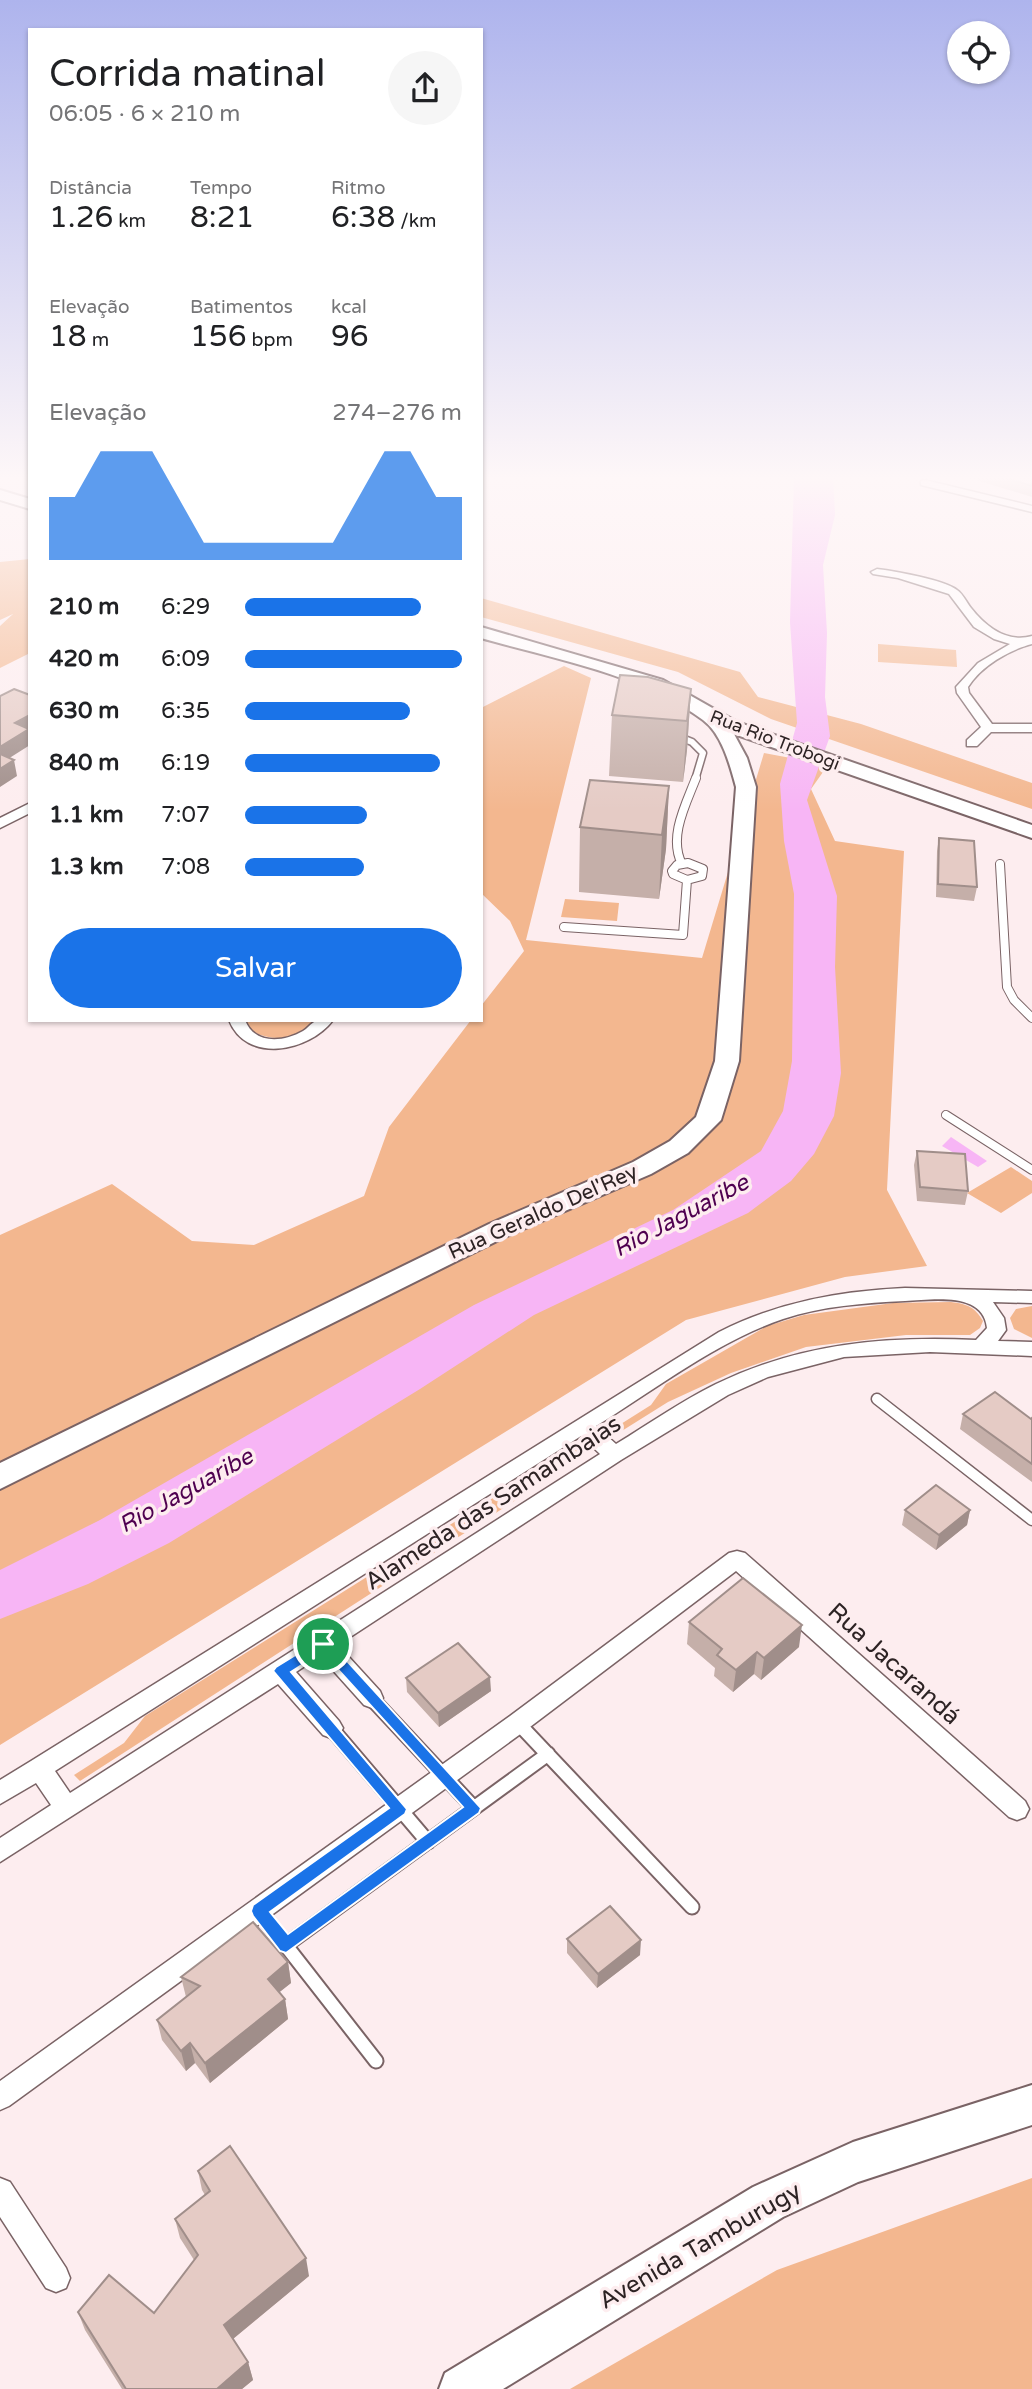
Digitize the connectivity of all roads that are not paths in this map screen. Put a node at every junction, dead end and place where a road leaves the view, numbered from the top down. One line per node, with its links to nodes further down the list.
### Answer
1 (936, 586): 4 (street)
2 (483, 633): 5 (main road, Rua Rio Trobogi)
3 (1032, 640): 4 (street)
4 (1017, 642): 6 (street)
5 (712, 718): 9 (main road, Rua Rio Trobogi); 32 (main road, Rua Geraldo Del'Rey)
6 (988, 727): 7 (street); 10 (street)
7 (1032, 728)
8 (671, 735): 16 (lane)
9 (772, 741): 11 (main road, Rua Rio Trobogi)
10 (972, 743)
11 (839, 764): 15 (main road, Rua Rio Trobogi)
12 (28, 808): 14 (street)
13 (28, 818): 14 (street)
14 (0, 825)
15 (1032, 832)
16 (682, 864): 18 (lane); 18 (lane)
17 (1000, 864): 20 (lane)
18 (687, 880): 19 (lane)
19 (564, 927)
20 (1032, 1018)
21 (238, 1022): 22 (street)
22 (324, 1022)
23 (946, 1115): 24 (lane)
24 (1032, 1170)
25 (970, 1295): 26 (street, Alameda das Samambaias); 27 (street); 30 (street, Alameda das Samambaias)
26 (1032, 1297)
27 (980, 1348): 28 (street, Alameda das Samambaias); 31 (street, Alameda das Samambaias)
28 (1032, 1349)
29 (877, 1399): 33 (lane)
30 (583, 1426): 31 (street); 40 (street, Alameda das Samambaias)
31 (614, 1455): 34 (street, Alameda das Samambaias)
32 (0, 1478)
33 (1032, 1520)
34 (323, 1644): 35 (street, Alameda das Samambaias); 36 (street)
35 (281, 1671): 38 (street); 43 (street, Alameda das Samambaias)
36 (372, 1698): 41 (lane)
37 (518, 1723): 39 (lane); 41 (street); 46 (street, Rua Jacarandá)
38 (331, 1728): 45 (lane)
39 (548, 1754): 44 (lane); 49 (lane)
40 (39, 1768): 42 (street, Alameda das Samambaias); 43 (street)
41 (444, 1776): 44 (lane); 45 (street)
42 (0, 1793)
43 (67, 1808): 48 (street, Alameda das Samambaias)
44 (474, 1808): 47 (lane)
45 (400, 1809): 47 (lane); 50 (street)
46 (1017, 1809)
47 (428, 1842): 51 (lane)
48 (0, 1852)
49 (692, 1906)
50 (259, 1911): 51 (lane); 53 (street)
51 (286, 1945): 52 (lane)
52 (376, 2061)
53 (0, 2097)
54 (1032, 2105): 57 (main road, Avenida Tamburugy)
55 (0, 2192): 56 (street)
56 (56, 2278)
57 (461, 2389)

